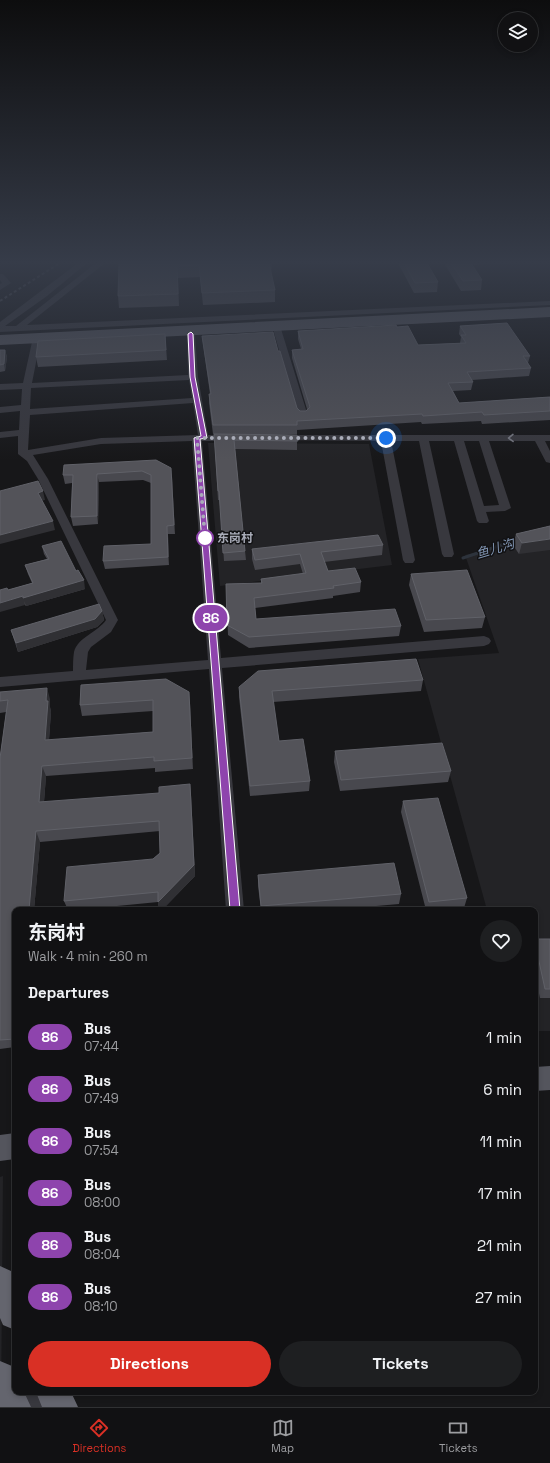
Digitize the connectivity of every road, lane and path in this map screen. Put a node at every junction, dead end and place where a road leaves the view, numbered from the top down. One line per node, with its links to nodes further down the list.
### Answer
1 (12, 329): 2 (street)
2 (18, 329): 11 (street)
3 (129, 329): 10 (main road)
4 (202, 329): 8 (street)
5 (211, 329): 11 (main road, bridge)
6 (277, 329): 7 (street); 8 (street); 20 (street)
7 (284, 329)
8 (202, 333): 9 (street)
9 (191, 334): 12 (street); 14 (street)
10 (0, 335)
11 (0, 339)
12 (36, 342): 13 (street); 15 (street)
13 (0, 344)
14 (193, 377): 15 (street); 17 (street)
15 (27, 386): 16 (street); 18 (street)
16 (0, 387)
17 (197, 400): 18 (street); 23 (street)
18 (25, 409): 19 (street); 21 (street)
19 (0, 410)
20 (303, 416)
21 (23, 432): 22 (street); 32 (street)
22 (0, 435)
23 (201, 438): 24 (street); 32 (street); 39 (street)
24 (243, 438)
25 (266, 438): 26 (street)
26 (386, 438): 27 (street); 37 (street)
27 (423, 438): 28 (street); 36 (street)
28 (458, 438): 29 (street); 34 (street)
29 (482, 438): 30 (street, one-way to 29); 34 (street)
30 (538, 438): 31 (street); 33 (street)
31 (550, 438)
32 (23, 454): 40 (street)
33 (550, 460)
34 (480, 509): 35 (street)
35 (483, 521)
36 (448, 554)
37 (409, 560)
38 (484, 641): 39 (street)
39 (215, 663): 40 (street); 42 (street)
40 (79, 675): 41 (street)
41 (0, 682)
42 (235, 907)
43 (550, 1078): 44 (main road)
44 (538, 1079)
45 (12, 1146): 46 (main road)
46 (0, 1148)
47 (0, 1282): 48 (highway)
48 (12, 1307)
49 (0, 1378): 52 (highway)
50 (34, 1395): 53 (street)
51 (54, 1395): 54 (highway)
52 (13, 1407)
53 (33, 1407)
54 (60, 1407)

